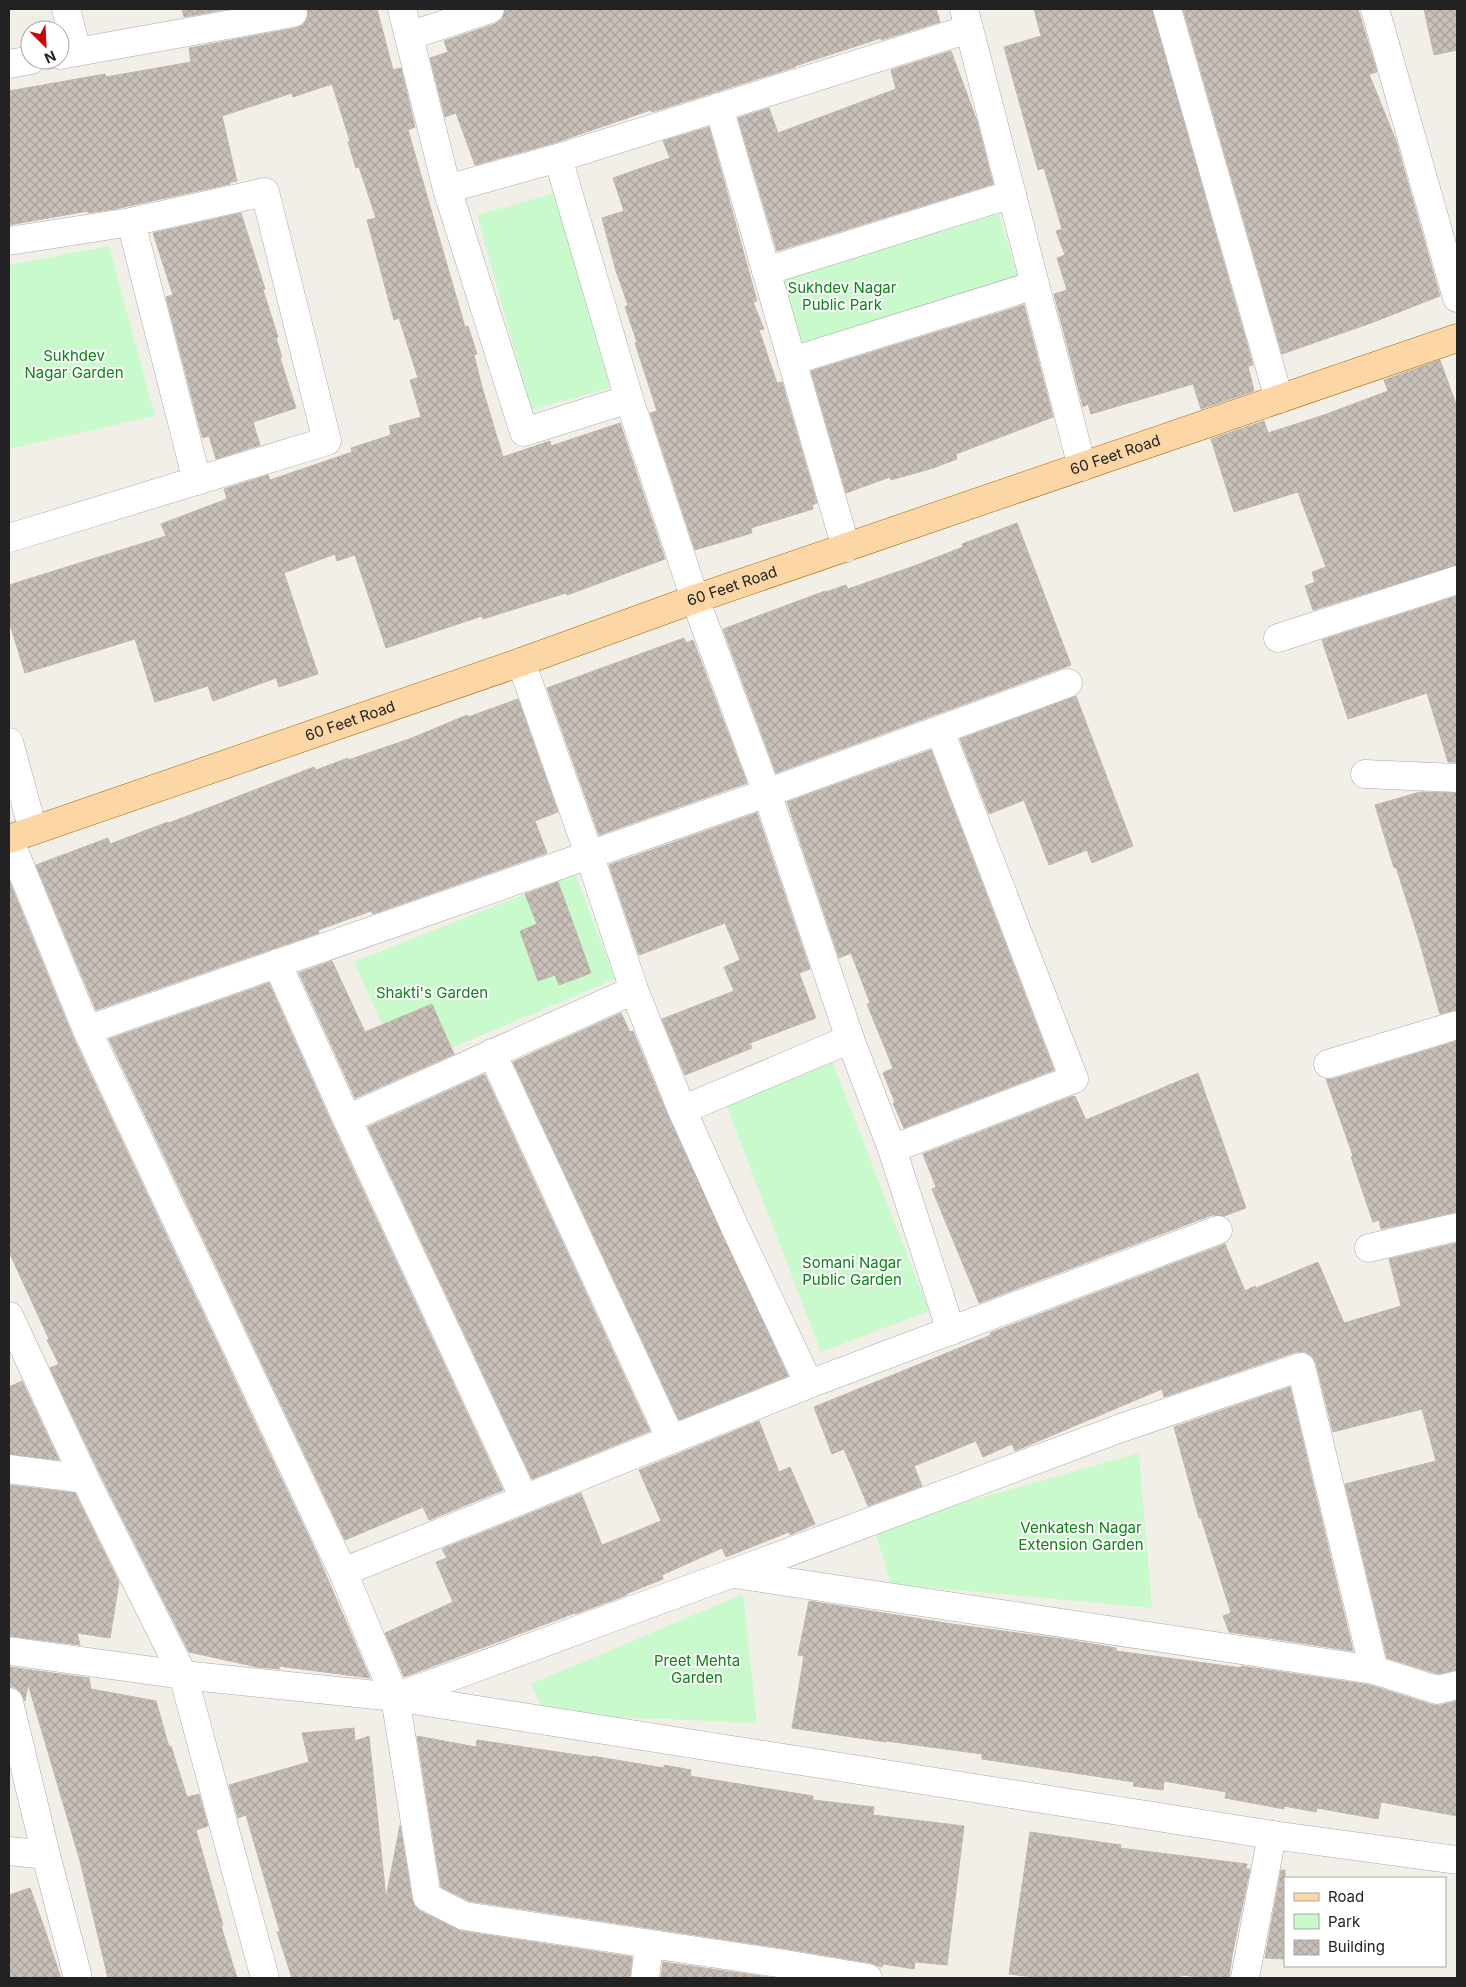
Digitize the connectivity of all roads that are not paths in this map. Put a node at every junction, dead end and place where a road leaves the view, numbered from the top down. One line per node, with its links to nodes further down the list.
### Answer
1 (402, 9): 7 (street)
2 (490, 9): 7 (street)
3 (1167, 9): 21 (street)
4 (1375, 9): 17 (street)
5 (293, 14): 8 (street)
6 (967, 19): 9 (street); 12 (street)
7 (409, 36): 11 (street)
8 (70, 53)
9 (719, 107): 10 (street); 15 (street)
10 (558, 158): 11 (street); 20 (street)
11 (447, 190): 20 (street)
12 (1012, 194): 15 (street); 16 (street)
13 (131, 222): 14 (street); 23 (street); 23 (street)
14 (9, 241)
15 (766, 271): 19 (street)
16 (1035, 285): 19 (street); 22 (street)
17 (1457, 298)
18 (1457, 338): 21 (main road, 60 Feet Road)
19 (792, 361): 25 (street)
20 (629, 399): 27 (street)
21 (1279, 399): 22 (main road, 60 Feet Road)
22 (1082, 467): 25 (main road, 60 Feet Road)
23 (197, 481): 24 (street)
24 (9, 538)
25 (846, 548): 27 (main road, 60 Feet Road)
26 (1457, 580): 28 (street)
27 (695, 599): 29 (main road, 60 Feet Road); 35 (street)
28 (1278, 638)
29 (521, 662): 36 (main road, 60 Feet Road); 37 (street)
30 (1068, 683): 31 (street)
31 (940, 731): 35 (street); 47 (street)
32 (9, 742): 36 (street)
33 (1365, 774): 34 (street)
34 (1457, 778)
35 (767, 793): 37 (street); 42 (street)
36 (17, 836): 41 (street)
37 (589, 854): 38 (street); 39 (street)
38 (277, 963): 41 (street); 46 (street)
39 (634, 990): 43 (street); 45 (street)
40 (1457, 1025): 44 (street)
41 (87, 1030): 58 (street)
42 (850, 1039): 45 (street); 47 (street)
43 (492, 1053): 46 (street); 54 (street)
44 (1328, 1064)
45 (682, 1110): 53 (street)
46 (347, 1119): 57 (street)
47 (892, 1149): 52 (street)
48 (1457, 1227): 50 (street)
49 (1218, 1230): 52 (street)
50 (1369, 1248)
51 (9, 1316): 56 (street)
52 (951, 1331): 53 (street)
53 (809, 1384): 54 (street)
54 (671, 1439): 57 (street)
55 (9, 1469): 56 (street)
56 (86, 1479): 62 (street)
57 (524, 1498): 58 (street)
58 (343, 1572): 64 (street)
59 (733, 1574): 61 (street); 61 (street); 64 (street)
60 (9, 1651): 62 (street)
61 (1374, 1670): 63 (street)
62 (184, 1675): 64 (street); 73 (street)
63 (1457, 1685)
64 (395, 1698): 66 (street); 70 (street)
65 (9, 1702): 68 (street)
66 (1272, 1835): 69 (street); 76 (street)
67 (9, 1851): 68 (street)
68 (46, 1855): 72 (street)
69 (1457, 1860)
70 (649, 1945): 71 (street); 74 (street)
71 (784, 1971): 75 (street)
72 (78, 1978)
73 (265, 1978)
74 (645, 1978)
75 (868, 1978)
76 (1244, 1978)

